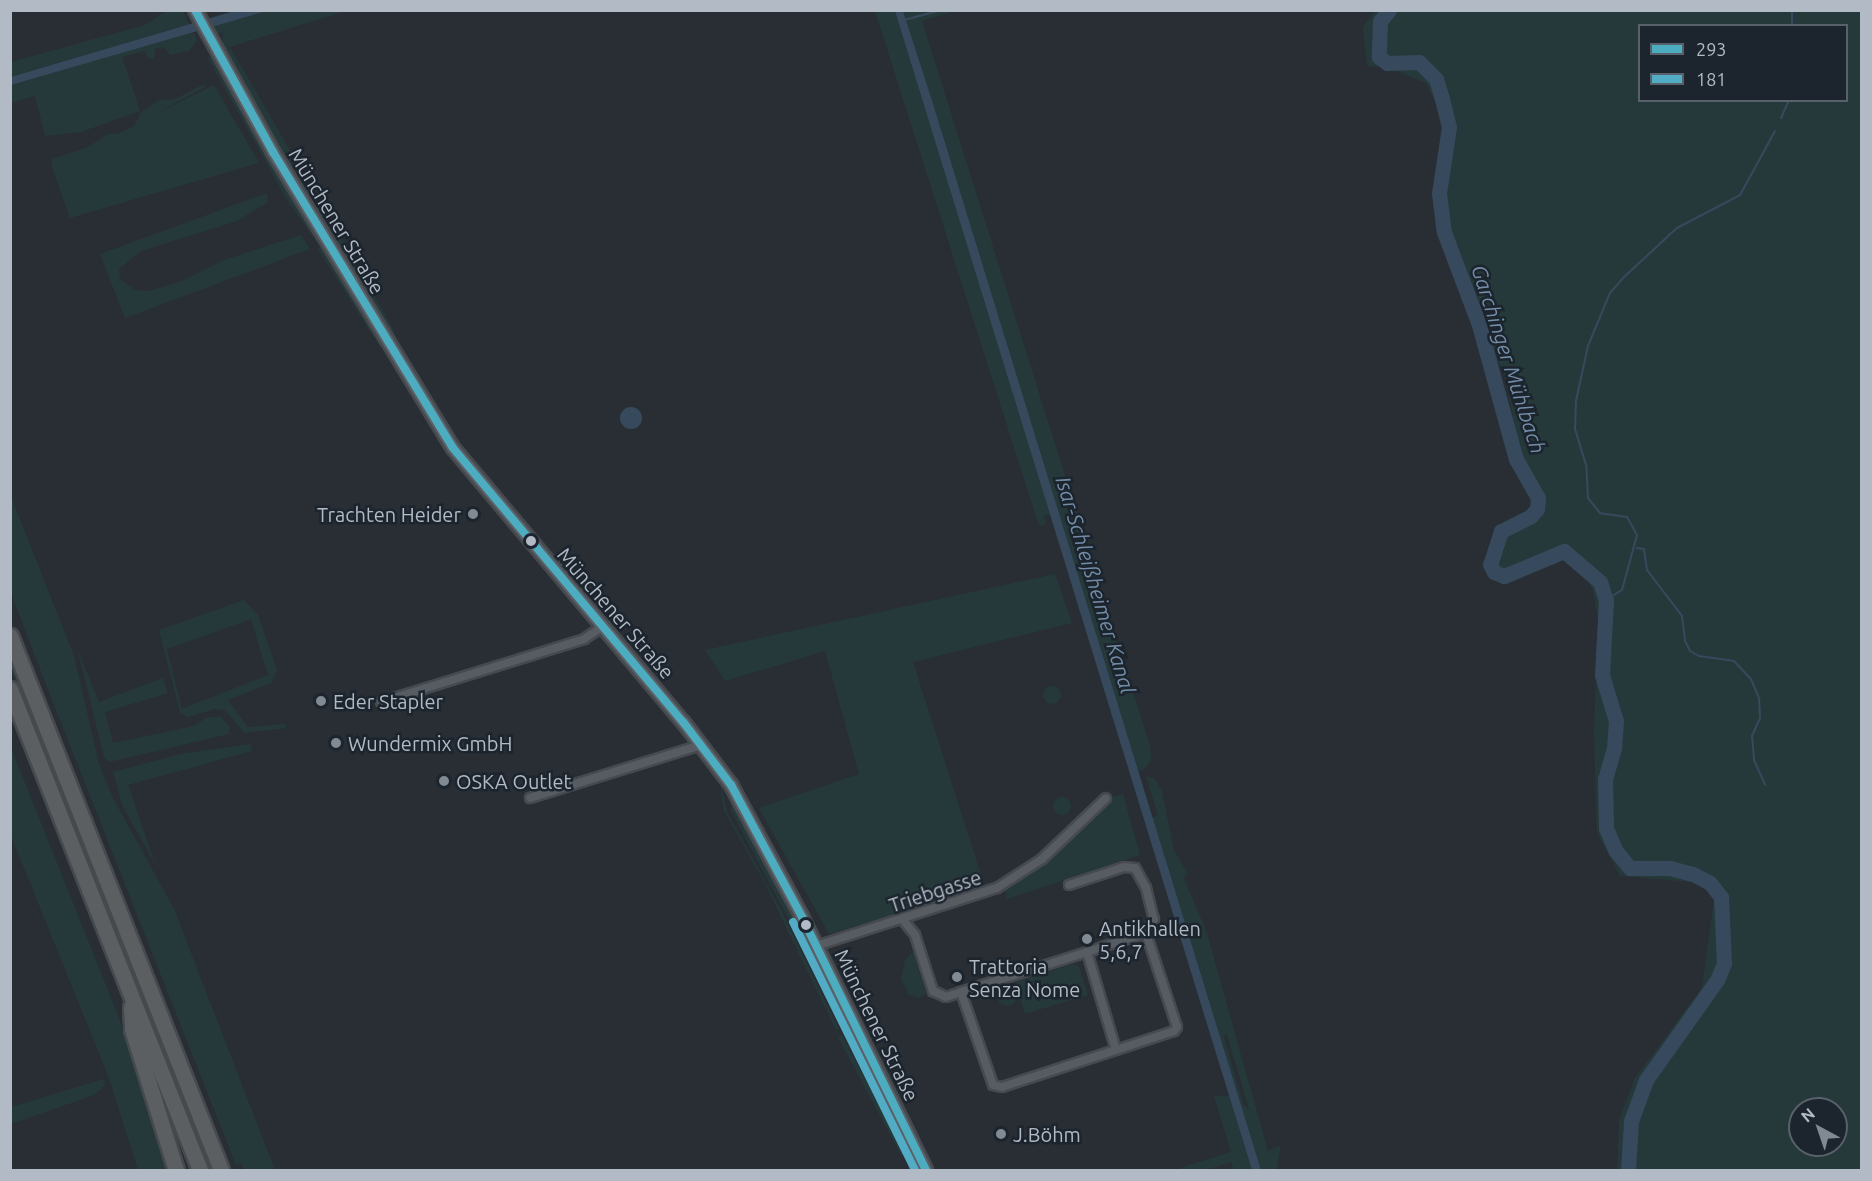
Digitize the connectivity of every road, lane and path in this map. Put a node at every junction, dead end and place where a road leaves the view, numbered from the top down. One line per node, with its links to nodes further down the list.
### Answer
1 (195, 11): 2 (main road, Münchener Straße)
2 (602, 627): 5 (street); 6 (main road, Münchener Straße)
3 (10, 636): 19 (highway)
4 (10, 689): 14 (highway)
5 (381, 702)
6 (698, 746): 7 (street); 12 (main road, Münchener Straße)
7 (530, 798)
8 (1106, 798): 10 (street, Triebgasse)
9 (1069, 885): 11 (street)
10 (903, 920): 12 (street, Triebgasse); 15 (street)
11 (1146, 933): 13 (street); 16 (street)
12 (816, 945): 20 (main road, Münchener Straße)
13 (1087, 952): 15 (street); 16 (street)
14 (129, 989): 17 (highway); 18 (highway)
15 (961, 992): 16 (street)
16 (1116, 1050)
17 (176, 1170)
18 (200, 1170)
19 (221, 1170)
20 (926, 1170)

